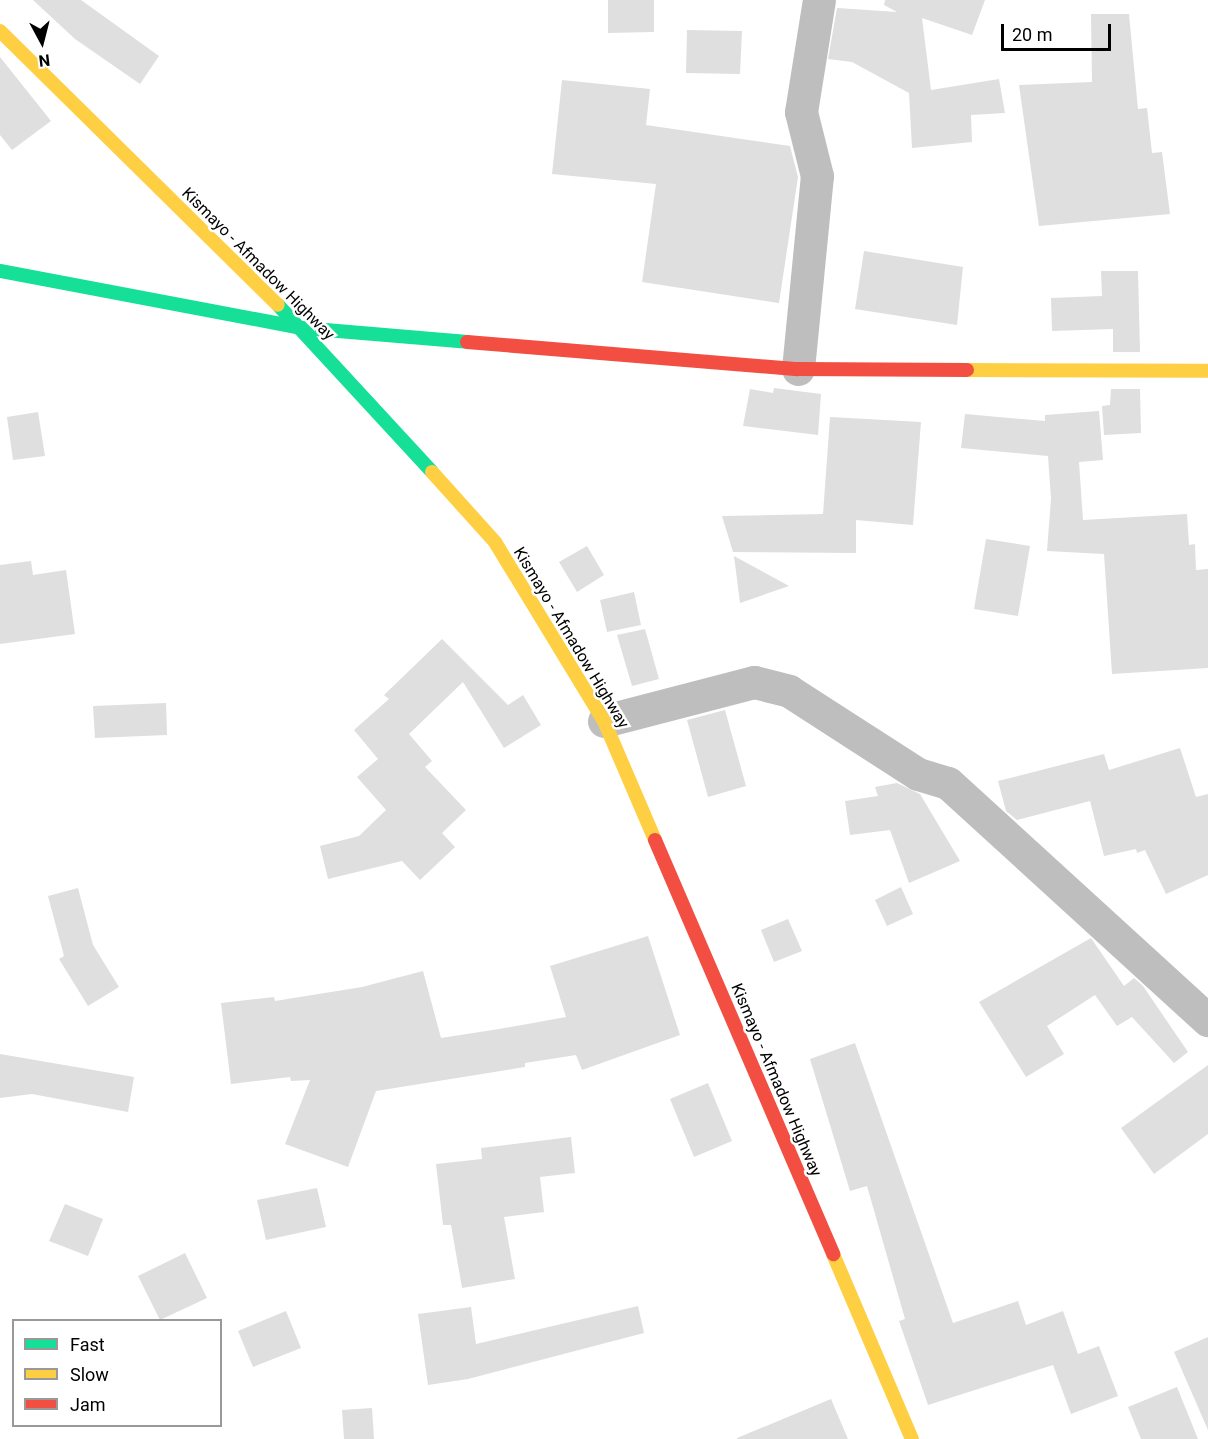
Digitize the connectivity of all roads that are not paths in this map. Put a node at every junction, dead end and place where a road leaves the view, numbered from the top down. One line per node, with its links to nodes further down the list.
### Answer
1 (819, 0): 5 (street)
2 (0, 31): 4 (main road, Kismayo - Afmadow Highway)
3 (0, 271): 4 (main road)
4 (302, 328): 5 (main road); 7 (main road, Kismayo - Afmadow Highway)
5 (798, 369): 6 (main road)
6 (1208, 371)
7 (604, 721): 8 (street); 9 (main road, Kismayo - Afmadow Highway)
8 (1208, 1020)
9 (912, 1439)

